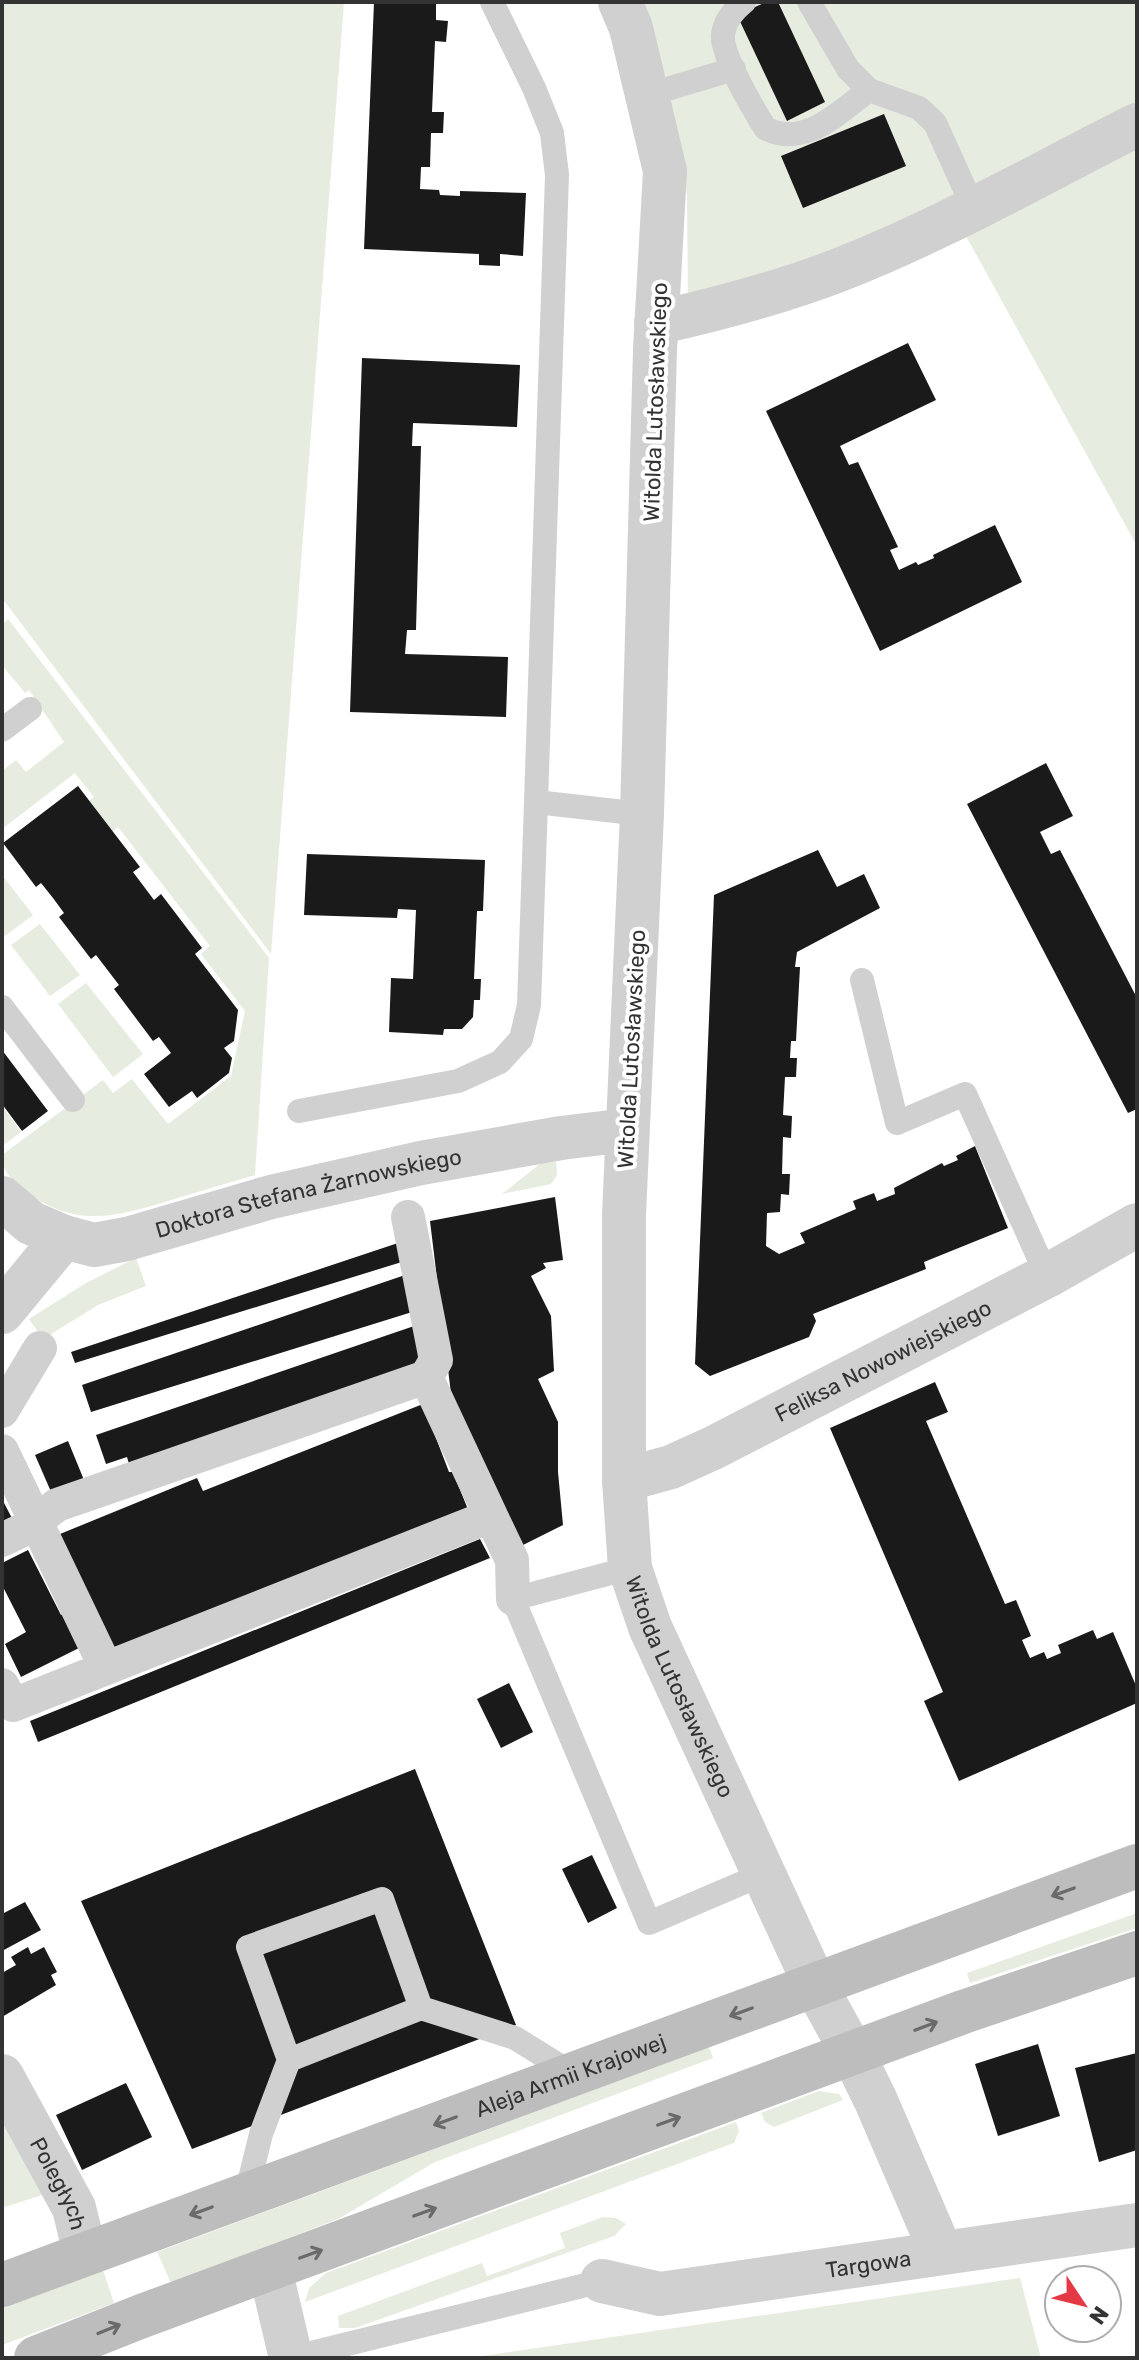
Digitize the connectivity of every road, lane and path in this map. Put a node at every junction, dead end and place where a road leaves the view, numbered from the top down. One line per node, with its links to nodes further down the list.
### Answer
1 (492, 2): 13 (lane)
2 (620, 2): 7 (street, Witolda Lutosławskiego)
3 (744, 2): 5 (lane)
4 (809, 2): 6 (lane)
5 (734, 69): 6 (lane); 7 (lane)
6 (869, 90): 9 (lane)
7 (647, 95): 10 (street, Witolda Lutosławskiego)
8 (1137, 125): 9 (street)
9 (973, 207): 10 (street)
10 (656, 323): 14 (street, Witolda Lutosławskiego)
11 (30, 709): 12 (lane)
12 (2, 730)
13 (536, 802): 14 (lane); 18 (lane)
14 (642, 814): 19 (street, Witolda Lutosławskiego)
15 (862, 980): 24 (lane)
16 (2, 1007): 17 (lane)
17 (73, 1100)
18 (299, 1111)
19 (627, 1130): 23 (street, Doktora Stefana Żarnowskiego); 30 (street, Witolda Lutosławskiego)
20 (2, 1198): 23 (street, Doktora Stefana Żarnowskiego)
21 (408, 1217): 27 (street)
22 (1137, 1225): 24 (street, Feliksa Nowowiejskiego)
23 (64, 1237): 25 (street)
24 (1047, 1276): 30 (street, Feliksa Nowowiejskiego)
25 (2, 1312)
26 (40, 1348): 28 (street)
27 (426, 1377): 31 (street); 32 (street)
28 (2, 1411)
29 (2, 1451): 32 (street)
30 (624, 1480): 34 (street, Witolda Lutosławskiego)
31 (491, 1516): 35 (street); 36 (street)
32 (37, 1521): 33 (street); 36 (street)
33 (2, 1540)
34 (630, 1568): 35 (lane); 39 (street, Witolda Lutosławskiego)
35 (513, 1599): 39 (lane)
36 (106, 1668): 37 (street)
37 (2, 1685)
38 (1137, 1866): 41 (main road, Aleja Armii Krajowej, one-way to 41)
39 (763, 1874): 41 (street, Witolda Lutosławskiego)
40 (1137, 1953): 43 (main road, one-way to 40)
41 (815, 1985): 43 (street, Witolda Lutosławskiego); 45 (main road, Aleja Armii Krajowej, one-way to 45)
42 (421, 2008): 44 (lane); 44 (lane); 45 (lane)
43 (853, 2054): 49 (street, Witolda Lutosławskiego); 51 (main road, one-way to 43)
44 (289, 2060): 47 (lane)
45 (573, 2074): 47 (main road, Aleja Armii Krajowej, one-way to 47)
46 (2, 2076): 50 (street, Poległych)
47 (246, 2195): 50 (main road, Aleja Armii Krajowej, one-way to 50)
48 (1137, 2225): 49 (street, Targowa)
49 (941, 2252): 52 (street, Targowa)
50 (85, 2253): 53 (main road, Aleja Armii Krajowej)
51 (270, 2269): 54 (main road, one-way to 51); 55 (street)
52 (602, 2281): 55 (lane)
53 (2, 2285)
54 (36, 2358)
55 (291, 2358)

